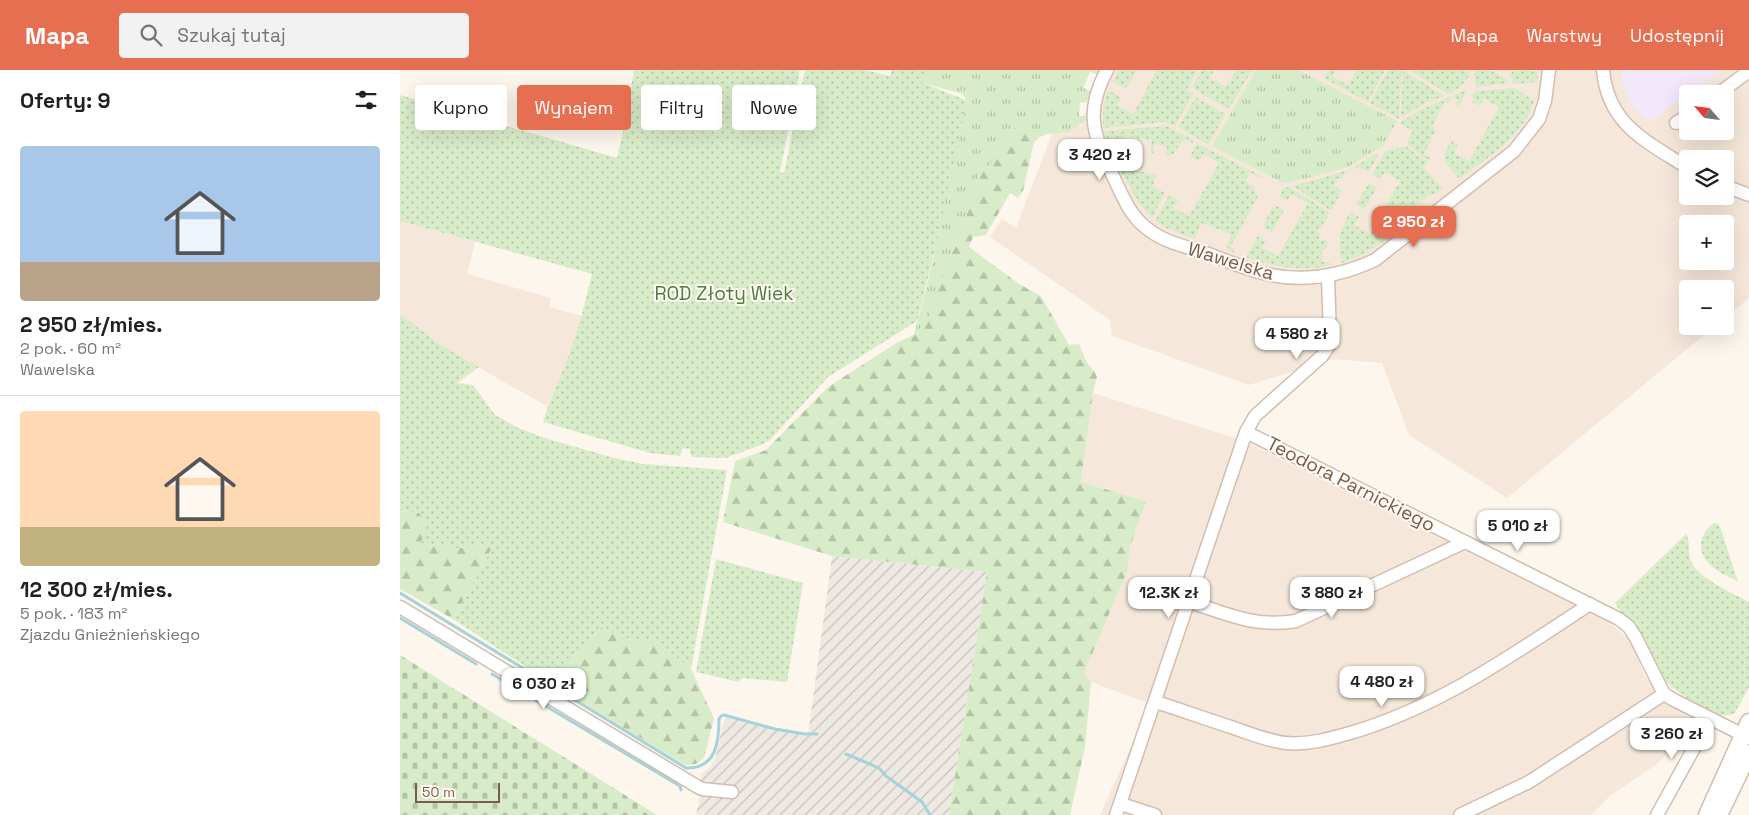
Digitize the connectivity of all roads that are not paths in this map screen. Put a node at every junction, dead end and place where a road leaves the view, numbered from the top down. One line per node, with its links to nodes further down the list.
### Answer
1 (1107, 70): 11 (street, Wawelska)
2 (1549, 70): 11 (street, Wawelska)
3 (1603, 70): 8 (street)
4 (1749, 71): 5 (street)
5 (1730, 85)
6 (1679, 121): 7 (street)
7 (1676, 123)
8 (1679, 162)
9 (1734, 189): 10 (street)
10 (1749, 195)
11 (1328, 276): 12 (street)
12 (1246, 432): 13 (street, Teodora Parnickiego); 14 (street)
13 (1466, 542): 14 (street); 15 (street, Teodora Parnickiego)
14 (1190, 602): 18 (street)
15 (1590, 604): 17 (street, Teodora Parnickiego); 18 (street)
16 (400, 607): 22 (street)
17 (1664, 694): 19 (street); 25 (street)
18 (1156, 702): 23 (street)
19 (1710, 718): 20 (street); 26 (street)
20 (1747, 732): 27 (street)
21 (1749, 753): 28 (street)
22 (732, 792)
23 (1119, 809): 24 (street)
24 (1155, 815)
25 (1460, 815)
26 (1657, 815)
27 (1706, 815)
28 (1719, 815)

